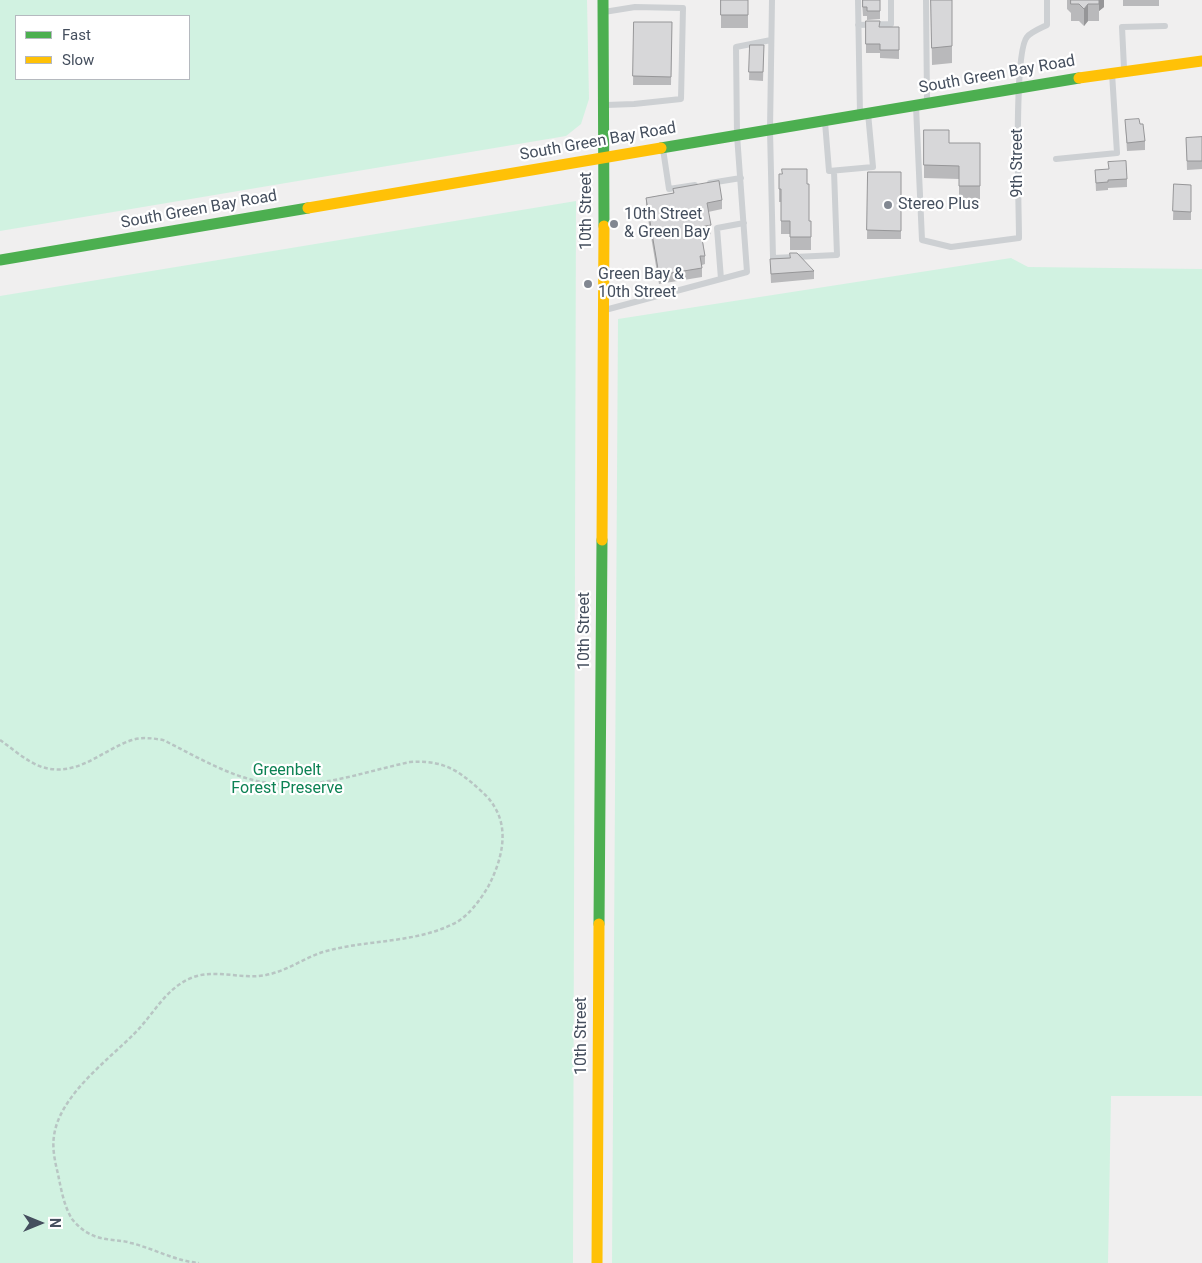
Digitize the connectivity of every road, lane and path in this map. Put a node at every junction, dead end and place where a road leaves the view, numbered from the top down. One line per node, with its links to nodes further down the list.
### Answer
1 (603, 0): 7 (street, 10th Street)
2 (772, 0): 10 (lane)
3 (858, 0): 8 (lane)
4 (891, 0): 8 (lane)
5 (926, 0): 15 (lane)
6 (1046, 0): 14 (lane, 9th Street)
7 (603, 12): 16 (street, 10th Street); 16 (lane)
8 (858, 25): 17 (lane)
9 (1165, 26): 12 (lane)
10 (771, 40): 19 (lane); 20 (lane)
11 (1202, 61): 12 (street, South Green Bay Road)
12 (1124, 70): 13 (street, South Green Bay Road)
13 (1112, 72): 14 (street, South Green Bay Road); 23 (lane)
14 (1018, 88): 15 (street, South Green Bay Road); 15 (lane, 9th Street)
15 (922, 104): 17 (street, South Green Bay Road)
16 (602, 105): 22 (street, 10th Street)
17 (864, 114): 18 (street, South Green Bay Road); 24 (lane)
18 (824, 121): 19 (street, South Green Bay Road); 24 (lane)
19 (770, 130): 20 (street, South Green Bay Road); 24 (lane)
20 (737, 135): 21 (street, South Green Bay Road); 25 (lane)
21 (662, 148): 22 (street, South Green Bay Road); 25 (lane)
22 (604, 158): 27 (street, South Green Bay Road); 29 (street, 10th Street)
23 (1056, 159)
24 (834, 171)
25 (740, 178): 26 (lane)
26 (744, 223): 28 (lane); 28 (lane)
27 (0, 260)
28 (721, 279): 29 (lane)
29 (603, 311): 32 (street, 10th Street)
30 (0, 740): 31 (path)
31 (199, 1263)
32 (597, 1263)

